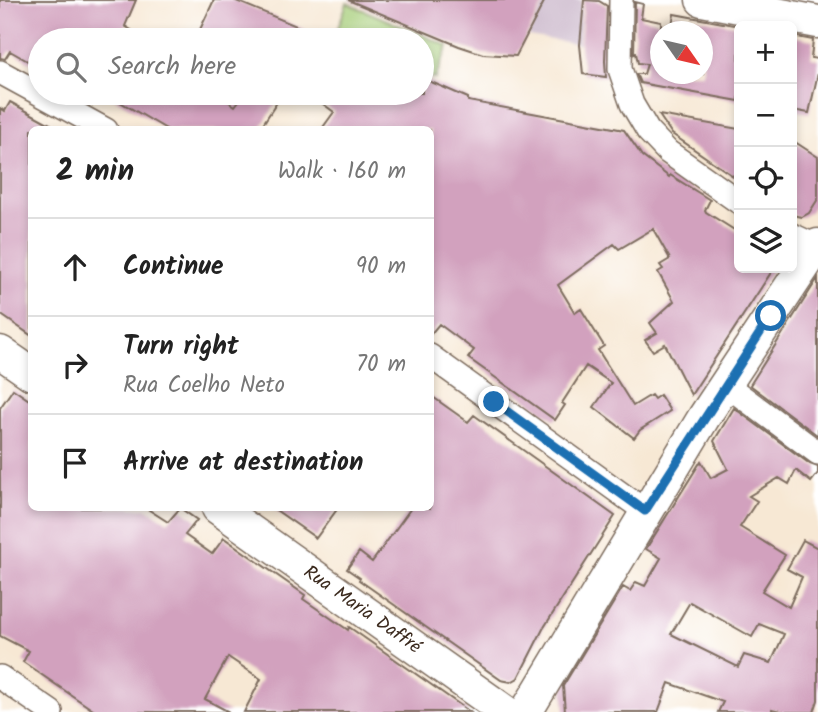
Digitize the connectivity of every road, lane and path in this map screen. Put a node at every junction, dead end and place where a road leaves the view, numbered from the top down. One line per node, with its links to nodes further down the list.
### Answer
1 (621, 0): 8 (street)
2 (702, 0): 3 (main road)
3 (818, 22)
4 (0, 72): 5 (street)
5 (28, 87)
6 (60, 105): 7 (street)
7 (99, 126)
8 (734, 198)
9 (811, 244): 13 (main road)
10 (0, 352): 12 (main road)
11 (434, 359): 16 (street)
12 (28, 371)
13 (725, 384): 14 (street); 16 (main road)
14 (818, 453)
15 (222, 511): 19 (main road, Rua Maria Daffré)
16 (645, 511): 20 (main road)
17 (0, 677): 18 (street)
18 (51, 712)
19 (506, 712)
20 (526, 712)

